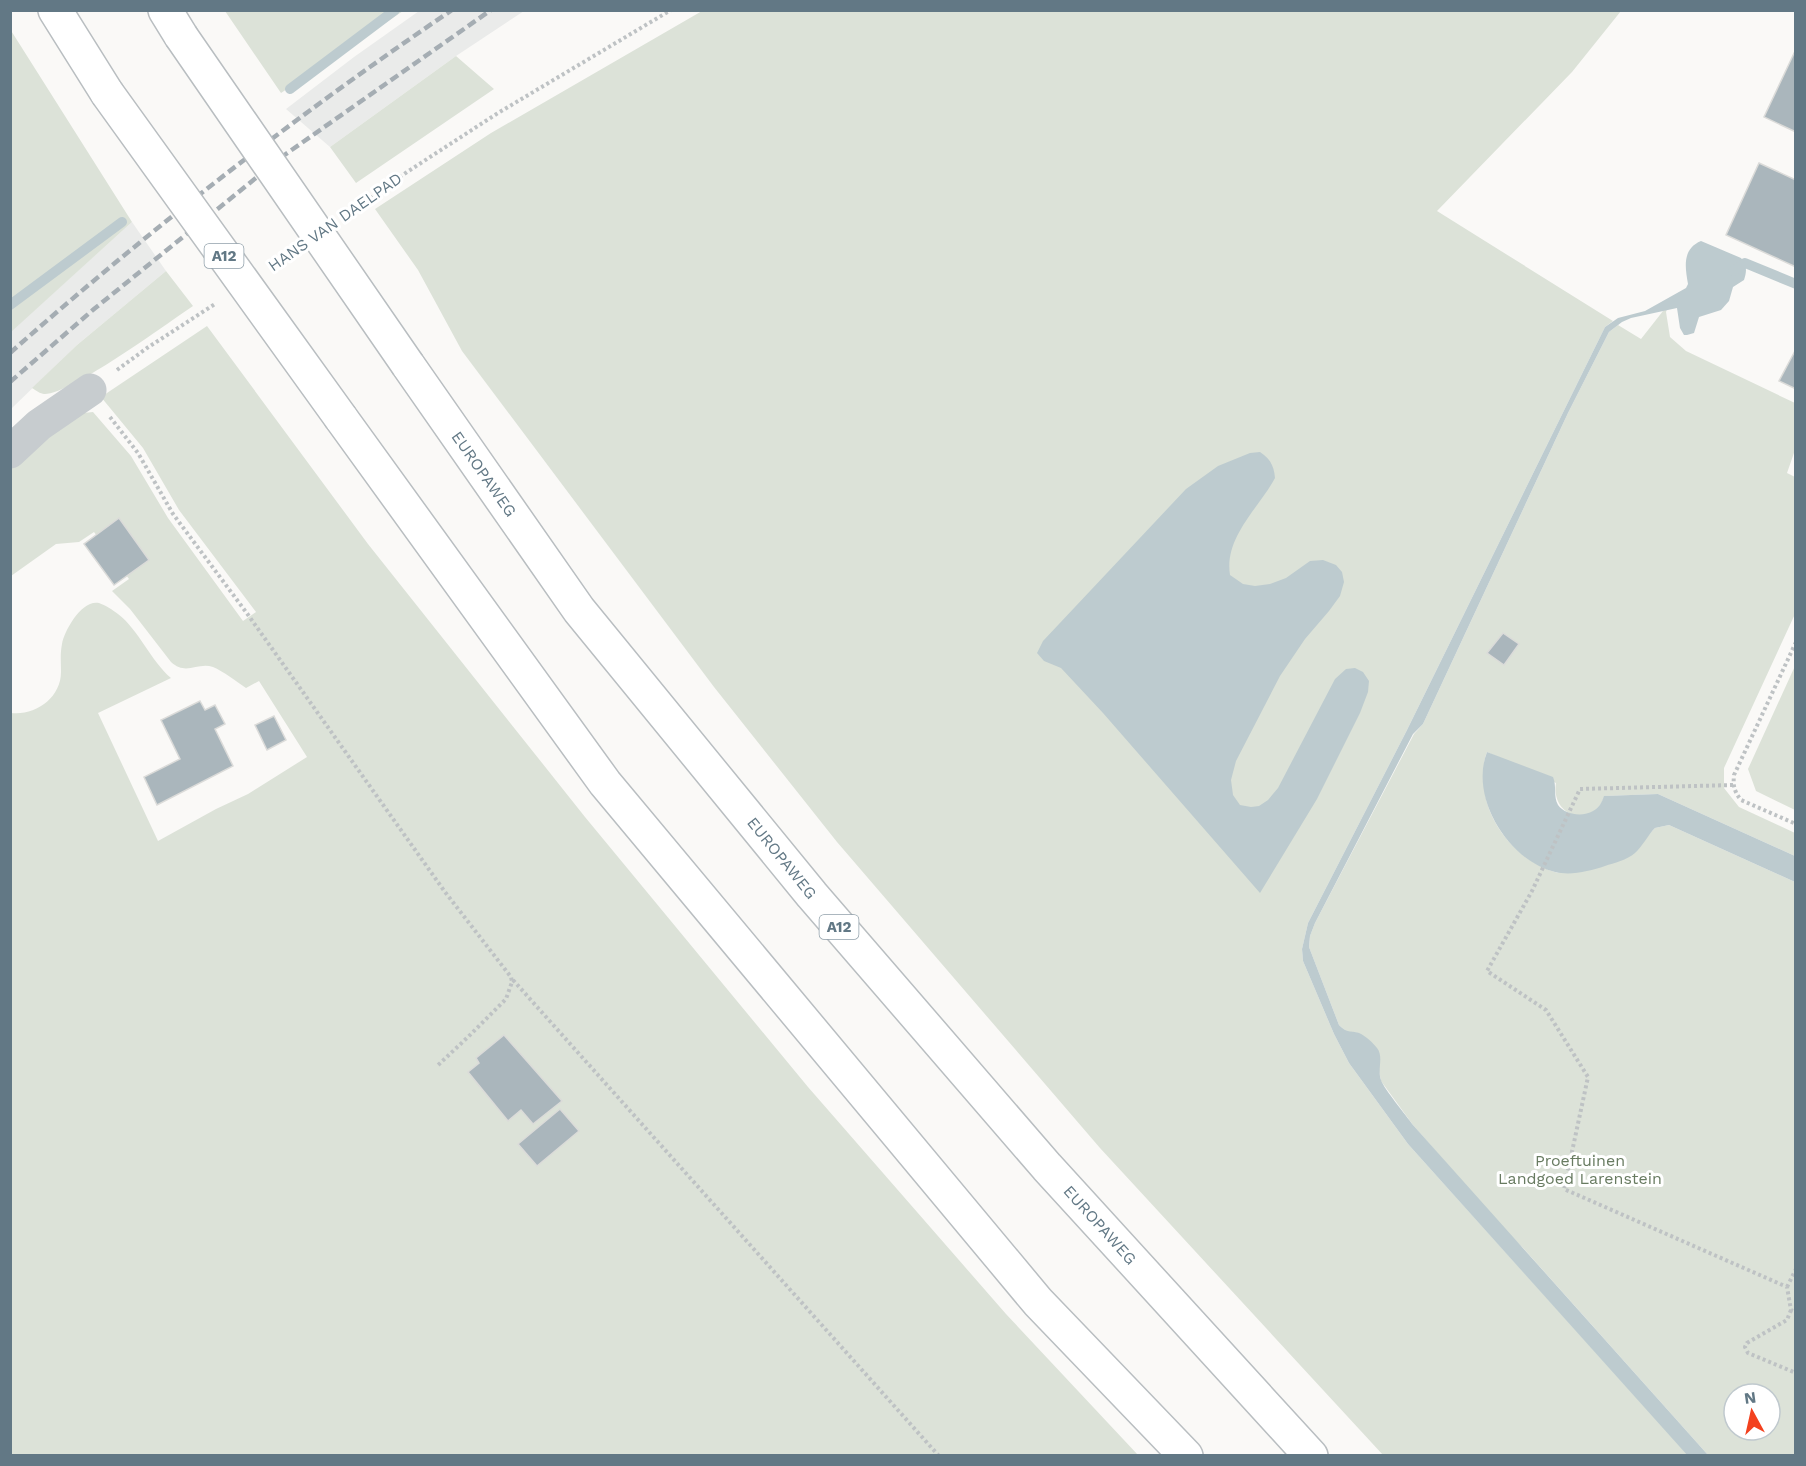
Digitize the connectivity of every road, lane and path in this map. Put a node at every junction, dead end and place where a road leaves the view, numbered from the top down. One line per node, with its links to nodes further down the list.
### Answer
1 (54, 10): 20 (highway, A12, bridge)
2 (671, 10): 4 (path, HANS VAN DAELPAD)
3 (173, 23): 21 (highway, EUROPAWEG / A12, bridge)
4 (338, 221)
5 (299, 247): 6 (path, HANS VAN DAELPAD)
6 (270, 267)
7 (223, 298): 8 (path)
8 (90, 390): 9 (street); 13 (path)
9 (10, 452)
10 (1796, 642): 11 (path)
11 (1733, 785): 12 (path); 16 (path)
12 (1796, 824)
13 (511, 977): 14 (path); 19 (path)
14 (436, 1067)
15 (1796, 1269): 16 (path)
16 (1787, 1287): 17 (path)
17 (1793, 1311): 18 (path)
18 (1796, 1373)
19 (939, 1455)
20 (1186, 1455)
21 (1311, 1455)

